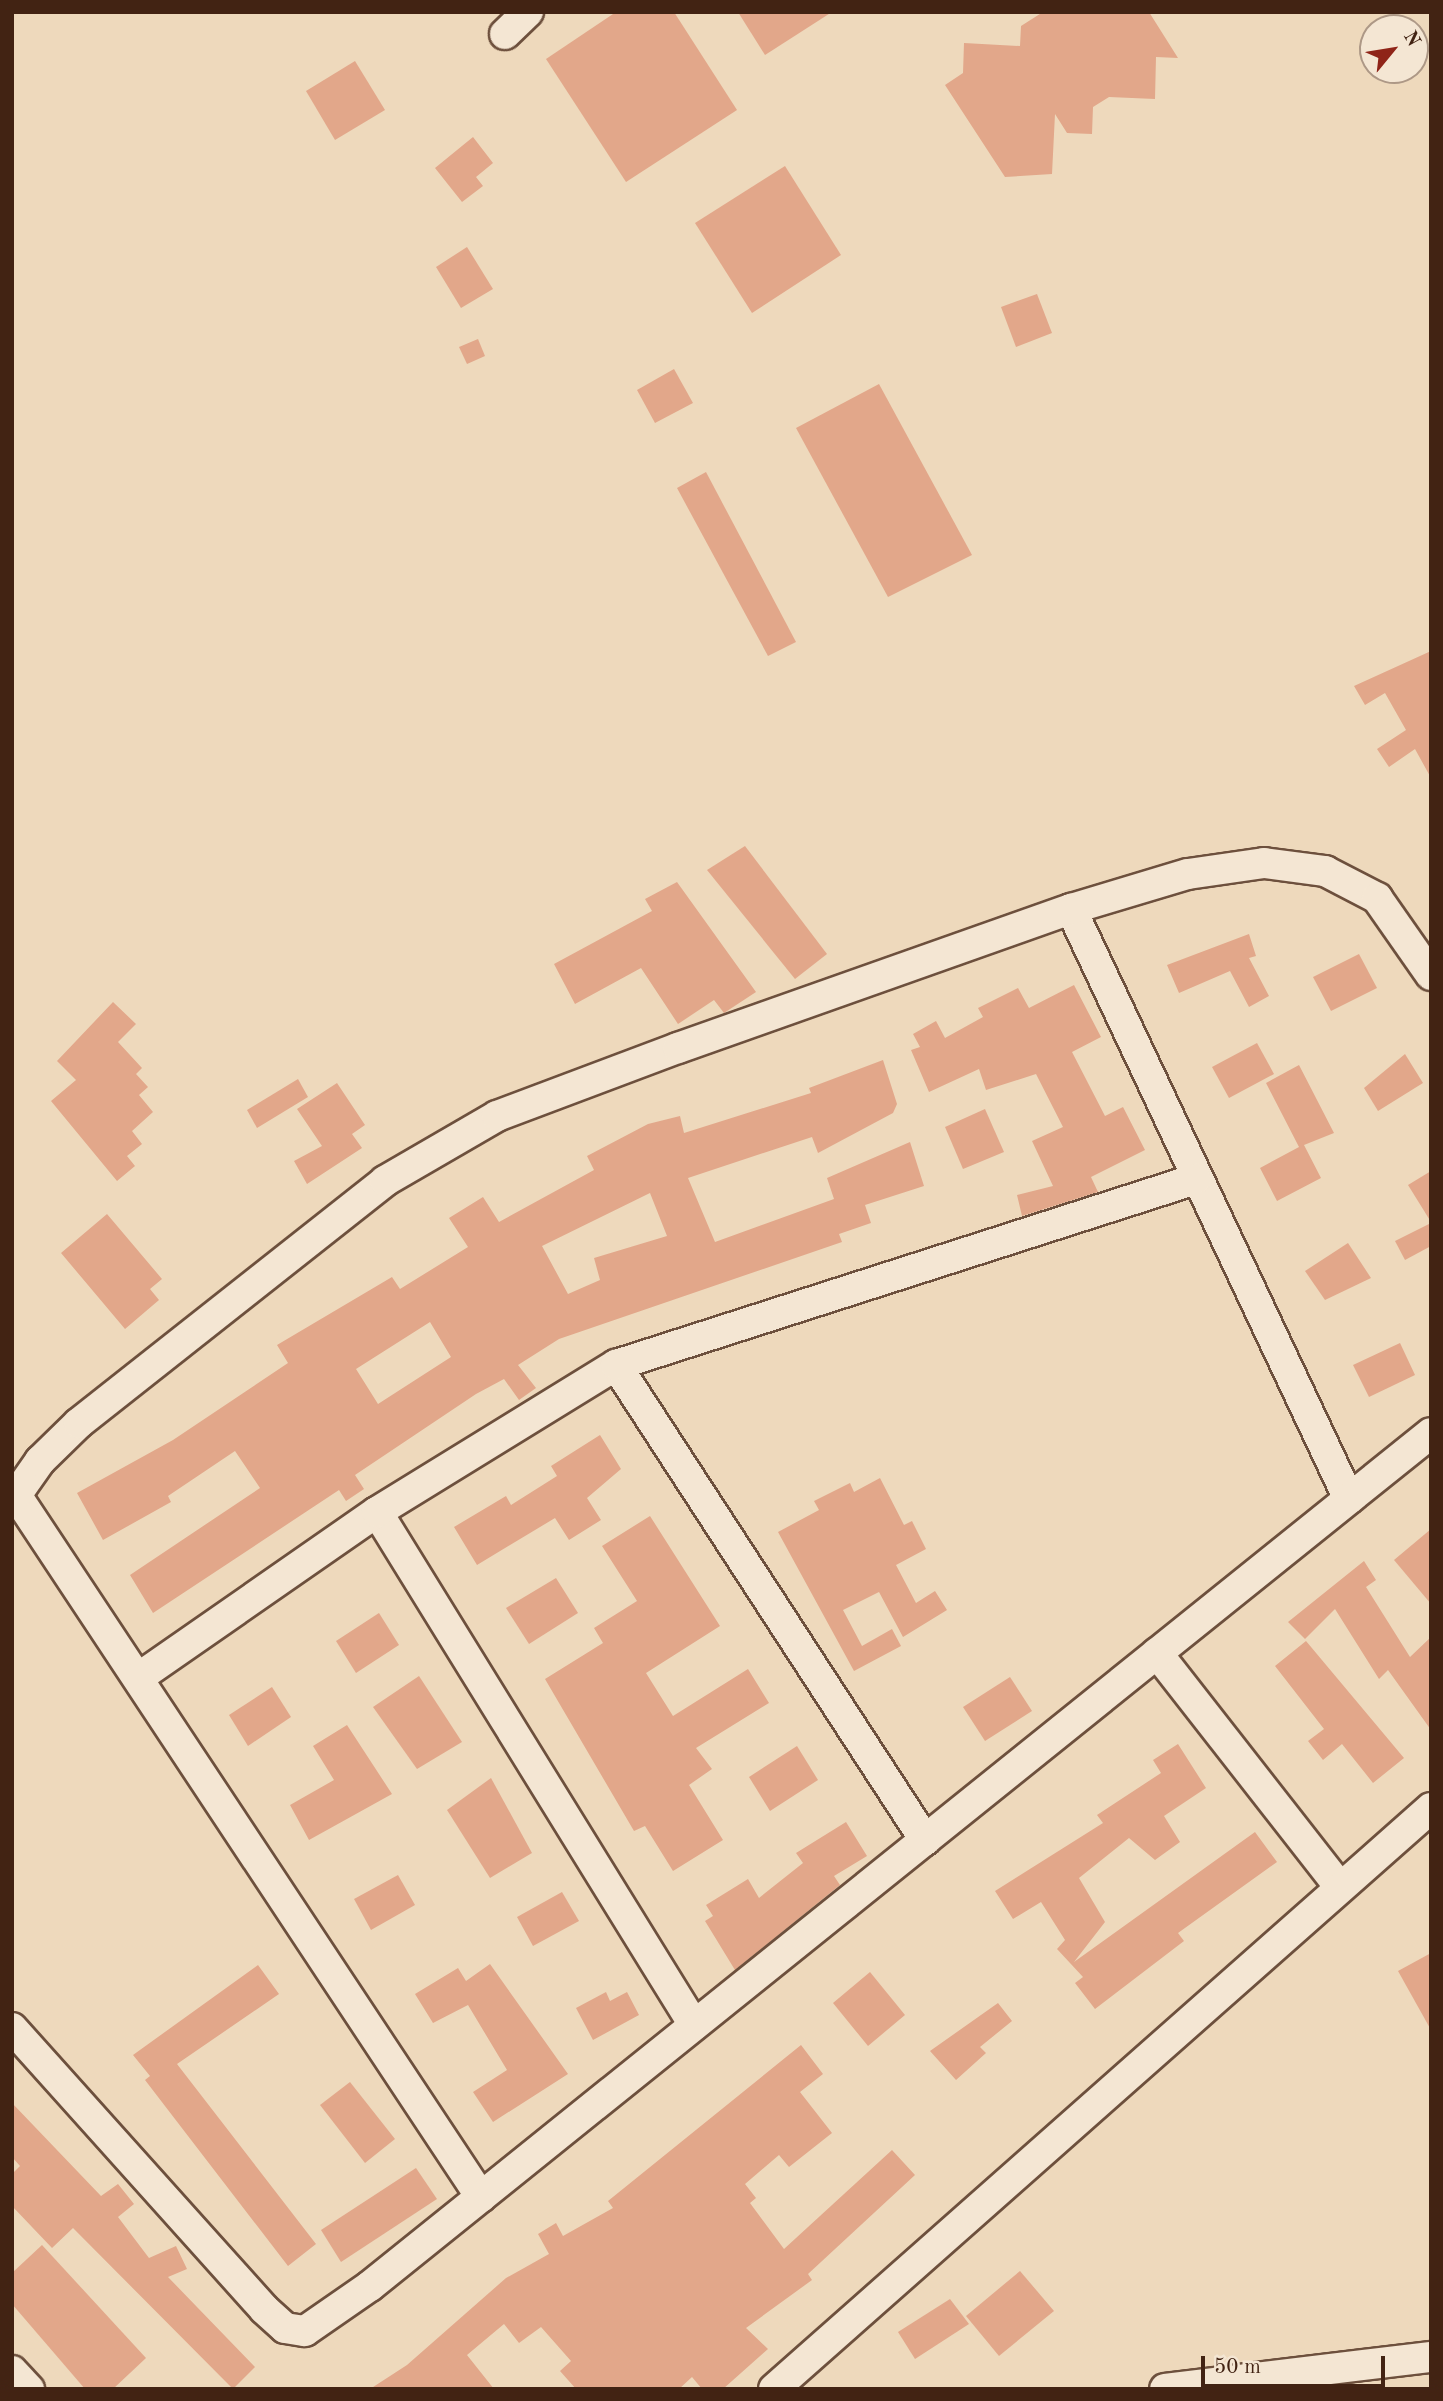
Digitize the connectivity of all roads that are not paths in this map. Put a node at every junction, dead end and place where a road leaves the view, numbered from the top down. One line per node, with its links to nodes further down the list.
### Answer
1 (528, 12): 2 (street)
2 (505, 34)
3 (1071, 909): 4 (street); 5 (street); 8 (street)
4 (1431, 975)
5 (1196, 1179): 6 (street); 9 (street)
6 (616, 1365): 10 (street); 14 (street)
7 (1431, 1433): 9 (street)
8 (14, 1498): 12 (street)
9 (1349, 1499): 11 (street)
10 (377, 1512): 12 (street); 16 (street)
11 (1157, 1653): 14 (street); 15 (street)
12 (138, 1678): 18 (street)
13 (1431, 1808): 15 (street)
14 (925, 1840): 16 (street)
15 (1339, 1886): 22 (street)
16 (694, 2025): 18 (street)
17 (12, 2028): 18 (street)
18 (481, 2197)
19 (1431, 2357): 23 (street)
20 (12, 2371): 21 (street)
21 (29, 2389)
22 (774, 2389)
23 (1165, 2389)

